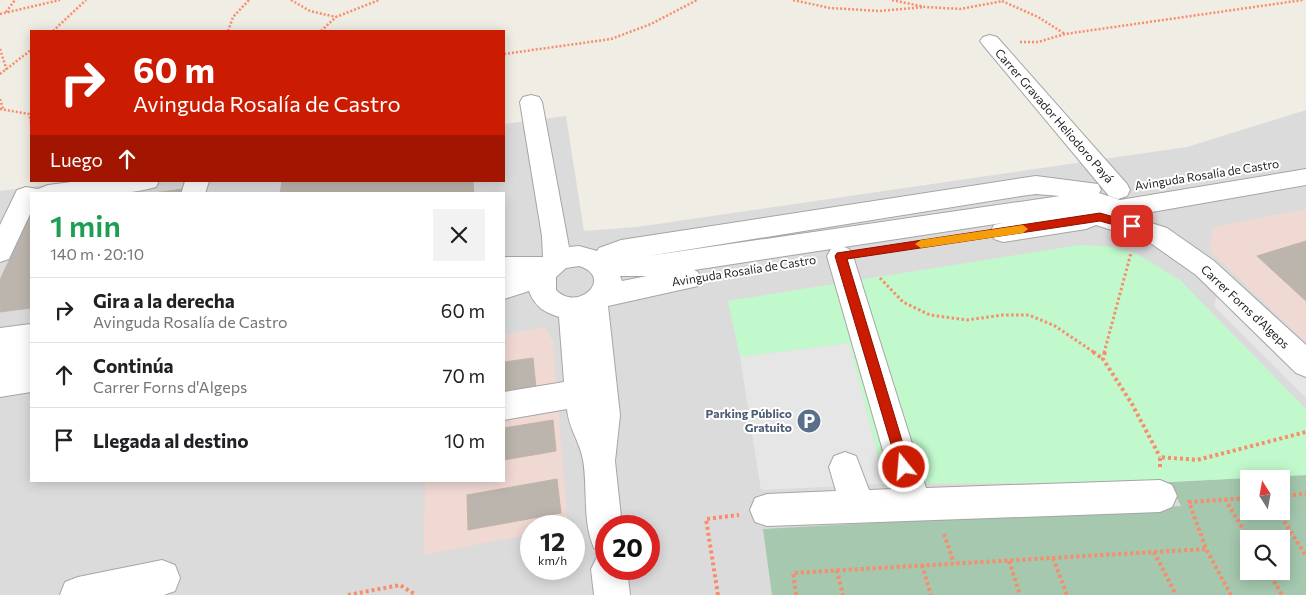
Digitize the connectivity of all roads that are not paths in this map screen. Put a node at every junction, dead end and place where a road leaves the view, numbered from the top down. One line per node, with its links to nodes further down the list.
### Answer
1 (990, 41): 8 (street, Carrer Gravador Heliodoro Payá)
2 (531, 102): 11 (street)
3 (1306, 159): 8 (street, Avinguda Rosalía de Castro)
4 (1306, 177): 8 (street, Avinguda Rosalía de Castro)
5 (139, 182): 6 (street)
6 (63, 192)
7 (30, 196): 9 (street)
8 (1109, 202): 10 (street, Avinguda Rosalía de Castro); 11 (street, Avinguda Rosalía de Castro); 11 (street, Avinguda Rosalía de Castro); 17 (street, Carrer Forns d'Algeps)
9 (0, 252)
10 (840, 256): 11 (street, Avinguda Rosalía de Castro); 25 (street)
11 (575, 276): 12 (street); 20 (street); 22 (street)
12 (507, 281)
13 (30, 336): 14 (street)
14 (0, 340)
15 (30, 358): 16 (street)
16 (0, 362)
17 (1306, 364)
18 (30, 379): 19 (street)
19 (0, 384)
20 (580, 393): 21 (street); 22 (street)
21 (505, 406)
22 (600, 461): 28 (street)
23 (844, 467): 26 (street)
24 (1160, 496): 25 (street)
25 (915, 505): 26 (street)
26 (858, 507): 27 (street)
27 (767, 510)
28 (604, 515)
29 (162, 578): 31 (street)
30 (610, 580): 32 (street)
31 (78, 595)
32 (612, 595)

